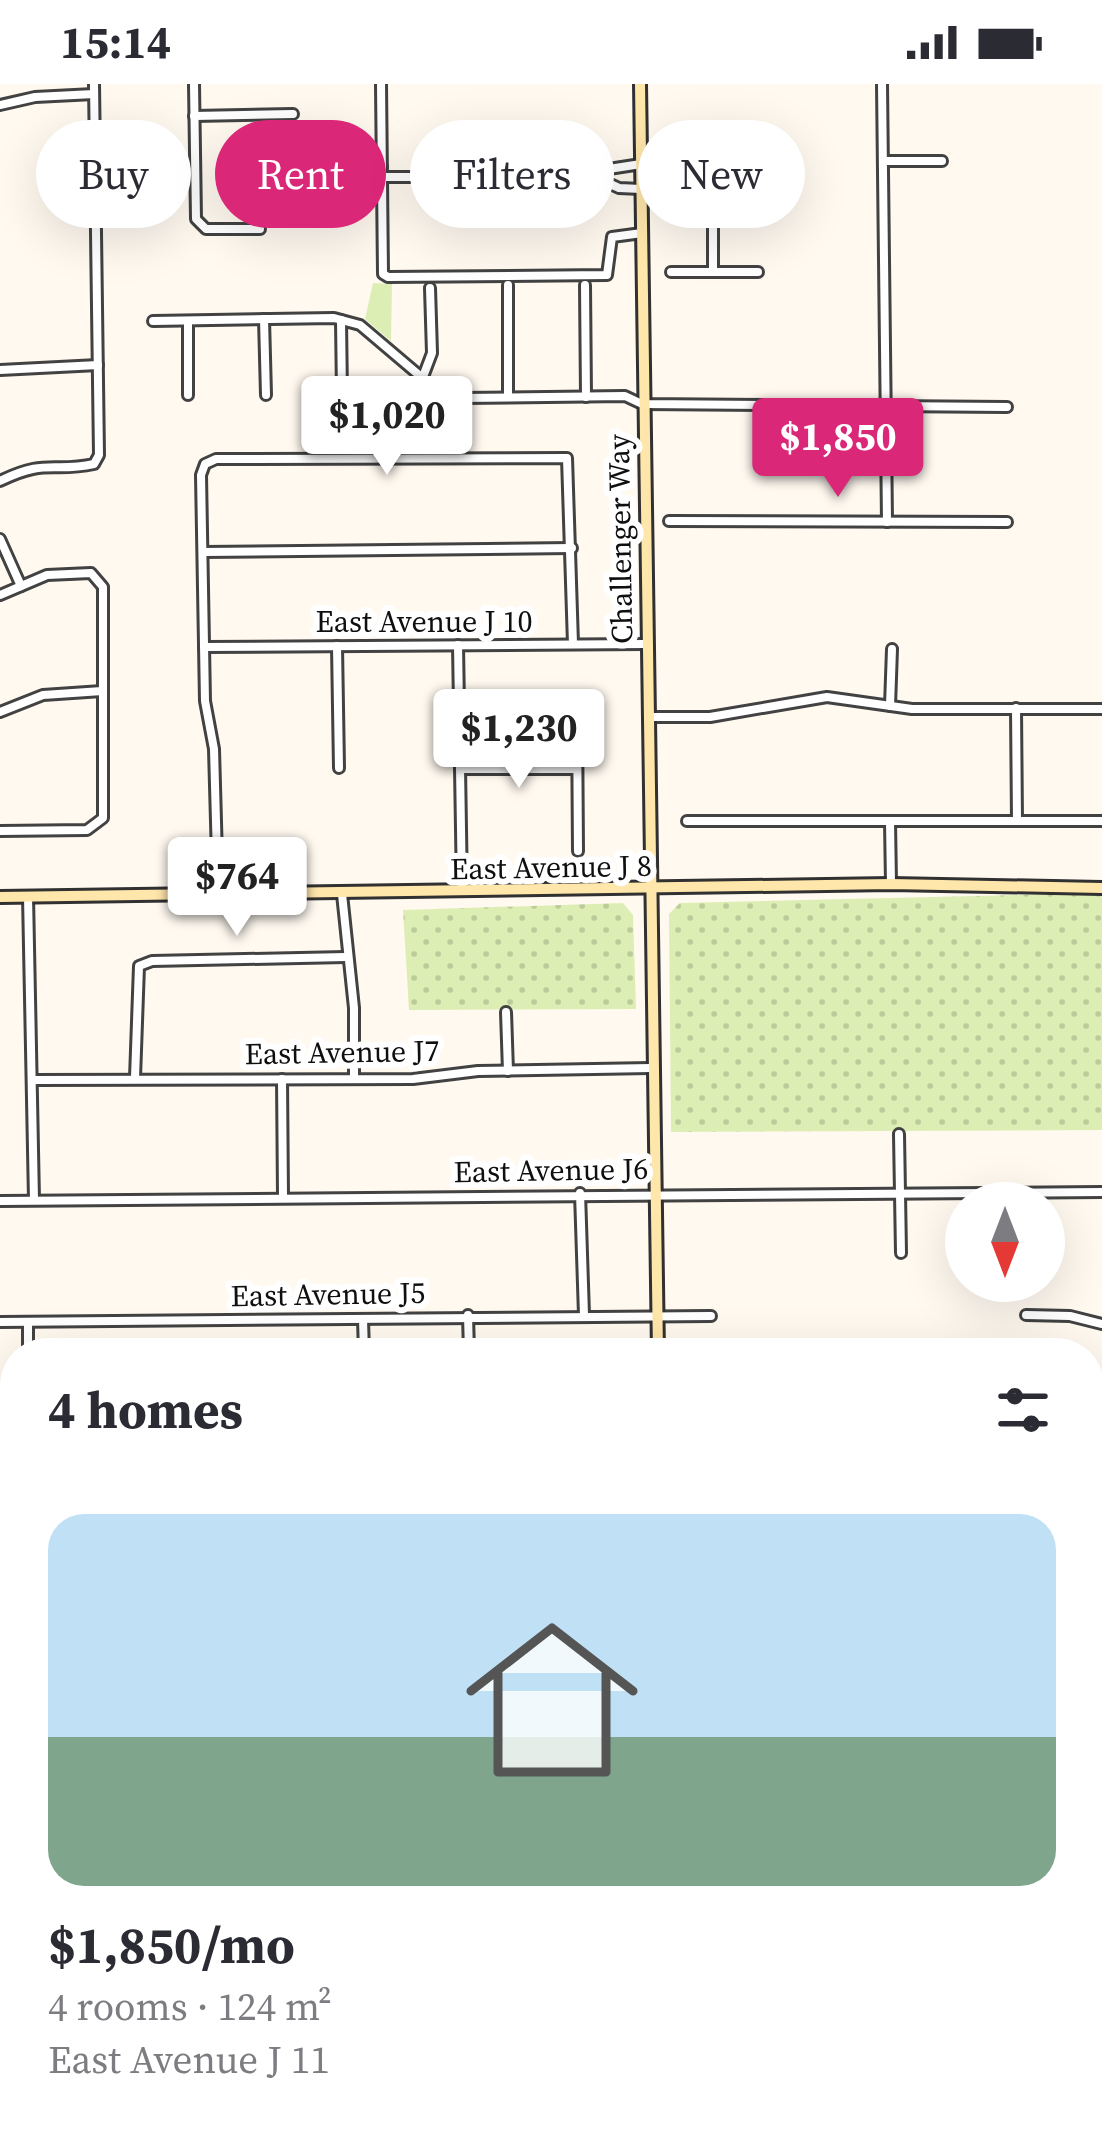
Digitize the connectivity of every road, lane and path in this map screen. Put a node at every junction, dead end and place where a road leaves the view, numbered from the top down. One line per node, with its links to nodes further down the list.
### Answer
1 (194, 84): 8 (street)
2 (381, 84): 9 (street)
3 (640, 84): 10 (main road, Challenger Way)
4 (883, 84): 12 (street)
5 (94, 89): 6 (street); 28 (street)
6 (0, 105)
7 (293, 114): 8 (street)
8 (194, 116): 16 (street)
9 (381, 120)
10 (640, 120)
11 (942, 160): 12 (street)
12 (883, 161): 37 (street)
13 (383, 228): 17 (street)
14 (642, 228): 17 (main road, Challenger Way)
15 (712, 228): 19 (street)
16 (260, 229)
17 (642, 233): 36 (main road, Challenger Way)
18 (671, 272): 19 (street)
19 (712, 272): 20 (street)
20 (758, 272)
21 (508, 285): 34 (street)
22 (585, 285): 35 (street)
23 (430, 288): 30 (street)
24 (264, 319): 25 (street); 27 (street); 32 (street)
25 (341, 320): 30 (street); 33 (street)
26 (153, 321): 27 (street)
27 (188, 321): 31 (street)
28 (98, 365): 29 (street); 39 (street)
29 (0, 370)
30 (421, 382): 34 (street)
31 (188, 394)
32 (266, 394)
33 (342, 394)
34 (508, 397): 35 (street)
35 (586, 397): 36 (street)
36 (642, 404): 37 (street); 49 (main road, Challenger Way)
37 (886, 406): 38 (street); 41 (street)
38 (1007, 407)
39 (0, 481)
40 (669, 521): 41 (street)
41 (886, 522): 42 (street)
42 (1007, 522)
43 (0, 539): 46 (street)
44 (572, 548): 45 (street); 45 (street); 48 (street)
45 (203, 552): 52 (street)
46 (21, 586): 47 (street); 54 (street)
47 (0, 596)
48 (574, 644): 49 (street, East Avenue J 10); 50 (street, East Avenue J 10)
49 (645, 644): 60 (main road, Challenger Way)
50 (458, 645): 51 (street, East Avenue J 10); 62 (street)
51 (337, 646): 52 (street, East Avenue J 10); 61 (street)
52 (204, 647): 74 (street)
53 (892, 649): 55 (street)
54 (102, 691): 58 (street); 68 (street)
55 (890, 706): 56 (street); 60 (street)
56 (1016, 708): 57 (street); 66 (street)
57 (1102, 709)
58 (0, 712)
59 (577, 716): 63 (street)
60 (646, 717): 72 (main road, Challenger Way)
61 (339, 768)
62 (460, 769): 63 (street); 73 (street)
63 (578, 769): 69 (street)
64 (687, 821): 65 (street)
65 (890, 821): 66 (street); 70 (street)
66 (1017, 821): 67 (street)
67 (1102, 821)
68 (0, 831)
69 (578, 851)
70 (891, 884): 71 (main road, East Avenue J 8); 72 (main road, East Avenue J 8)
71 (1102, 888)
72 (650, 890): 73 (main road, East Avenue J 8); 80 (main road, Challenger Way)
73 (463, 891): 75 (main road, East Avenue J 8)
74 (218, 894): 75 (main road, East Avenue J 8); 76 (main road, East Avenue J 8)
75 (342, 894): 78 (street)
76 (28, 896): 77 (main road, East Avenue J 8); 85 (street)
77 (0, 897)
78 (346, 957): 82 (street); 84 (street)
79 (506, 1012): 81 (street)
80 (651, 1068): 81 (street, East Avenue J7); 87 (main road, Challenger Way)
81 (508, 1071): 84 (street, East Avenue J7)
82 (135, 1078): 83 (street, East Avenue J7); 85 (street, East Avenue J7)
83 (283, 1079): 84 (street, East Avenue J7); 91 (street)
84 (354, 1079)
85 (34, 1080): 92 (street)
86 (899, 1134): 88 (street)
87 (655, 1192): 88 (street, East Avenue J6); 90 (street, East Avenue J6); 97 (main road, Challenger Way)
88 (900, 1192): 89 (street, East Avenue J6); 94 (street)
89 (1102, 1192)
90 (580, 1193): 91 (street, East Avenue J6); 96 (street)
91 (283, 1197): 92 (street, East Avenue J6)
92 (34, 1200): 93 (street, East Avenue J6)
93 (0, 1201)
94 (901, 1252)
95 (468, 1315): 96 (street, East Avenue J5); 100 (street, East Avenue J5); 106 (street)
96 (584, 1316): 97 (street, East Avenue J5)
97 (657, 1316): 98 (street, East Avenue J5); 107 (main road, Challenger Way)
98 (711, 1316)
99 (1026, 1316): 103 (street)
100 (363, 1319): 102 (street, East Avenue J5); 105 (street)
101 (0, 1322): 102 (street, East Avenue J5)
102 (28, 1323): 104 (street)
103 (1102, 1324)
104 (28, 1338)
105 (364, 1338)
106 (469, 1338)
107 (658, 1338)

